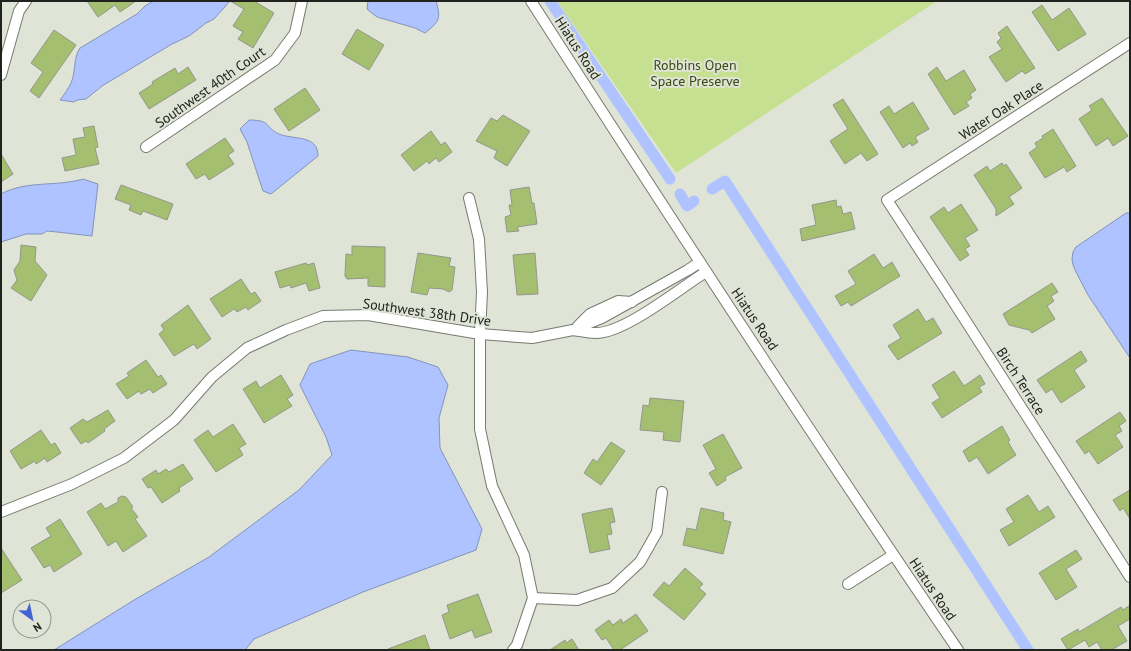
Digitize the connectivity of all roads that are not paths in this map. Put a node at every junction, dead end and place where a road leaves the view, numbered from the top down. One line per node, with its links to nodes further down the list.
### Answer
1 (26, 1): 5 (street)
2 (302, 1): 6 (street, Southwest 40th Court)
3 (531, 1): 9 (street, Hiatus Road)
4 (1130, 43): 8 (street, Water Oak Place)
5 (1, 75)
6 (146, 147)
7 (469, 198): 12 (street)
8 (887, 200): 16 (street, Birch Terrace)
9 (700, 262): 10 (street, Hiatus Road); 11 (street, Southwest 38th Drive)
10 (706, 272): 11 (street, Southwest 38th Drive); 15 (street, Hiatus Road)
11 (573, 330): 12 (street, Southwest 38th Drive)
12 (480, 334): 14 (street, Southwest 38th Drive); 18 (street)
13 (662, 492): 18 (street)
14 (1, 512)
15 (893, 555): 17 (street); 20 (street, Hiatus Road)
16 (1130, 577)
17 (848, 584)
18 (533, 598): 19 (street)
19 (513, 650)
20 (958, 650)

